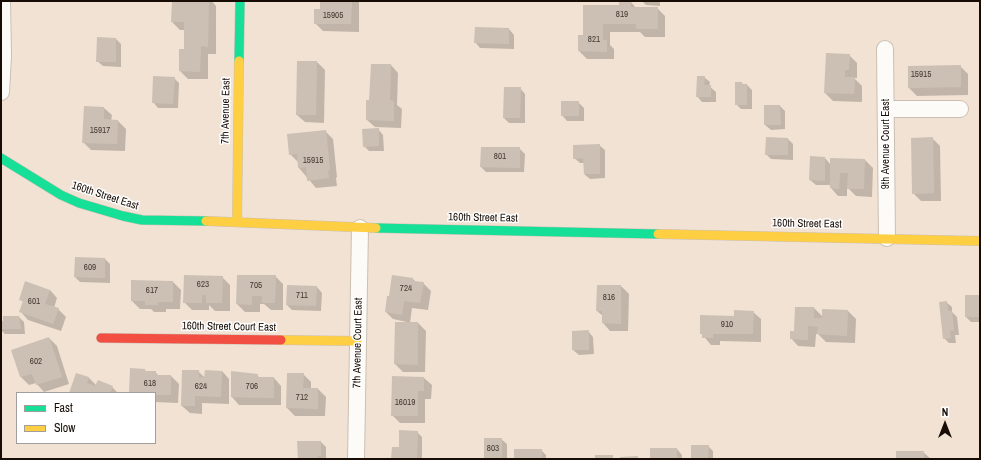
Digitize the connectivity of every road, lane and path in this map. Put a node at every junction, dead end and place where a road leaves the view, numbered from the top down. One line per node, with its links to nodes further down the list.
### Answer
1 (2, 1): 4 (street)
2 (240, 1): 8 (street, 7th Avenue East)
3 (885, 49): 5 (street, 9th Avenue Court East)
4 (1, 92)
5 (886, 109): 6 (street); 10 (street, 9th Avenue Court East)
6 (960, 109)
7 (1, 158): 8 (street, 160th Street East)
8 (237, 222): 9 (street, 160th Street East)
9 (360, 228): 10 (street, 160th Street East); 13 (street, 7th Avenue Court East)
10 (887, 238): 11 (street, 160th Street East)
11 (980, 240)
12 (101, 338): 13 (street, 160th Street Court East)
13 (357, 341): 14 (street, 7th Avenue Court East)
14 (356, 459)

